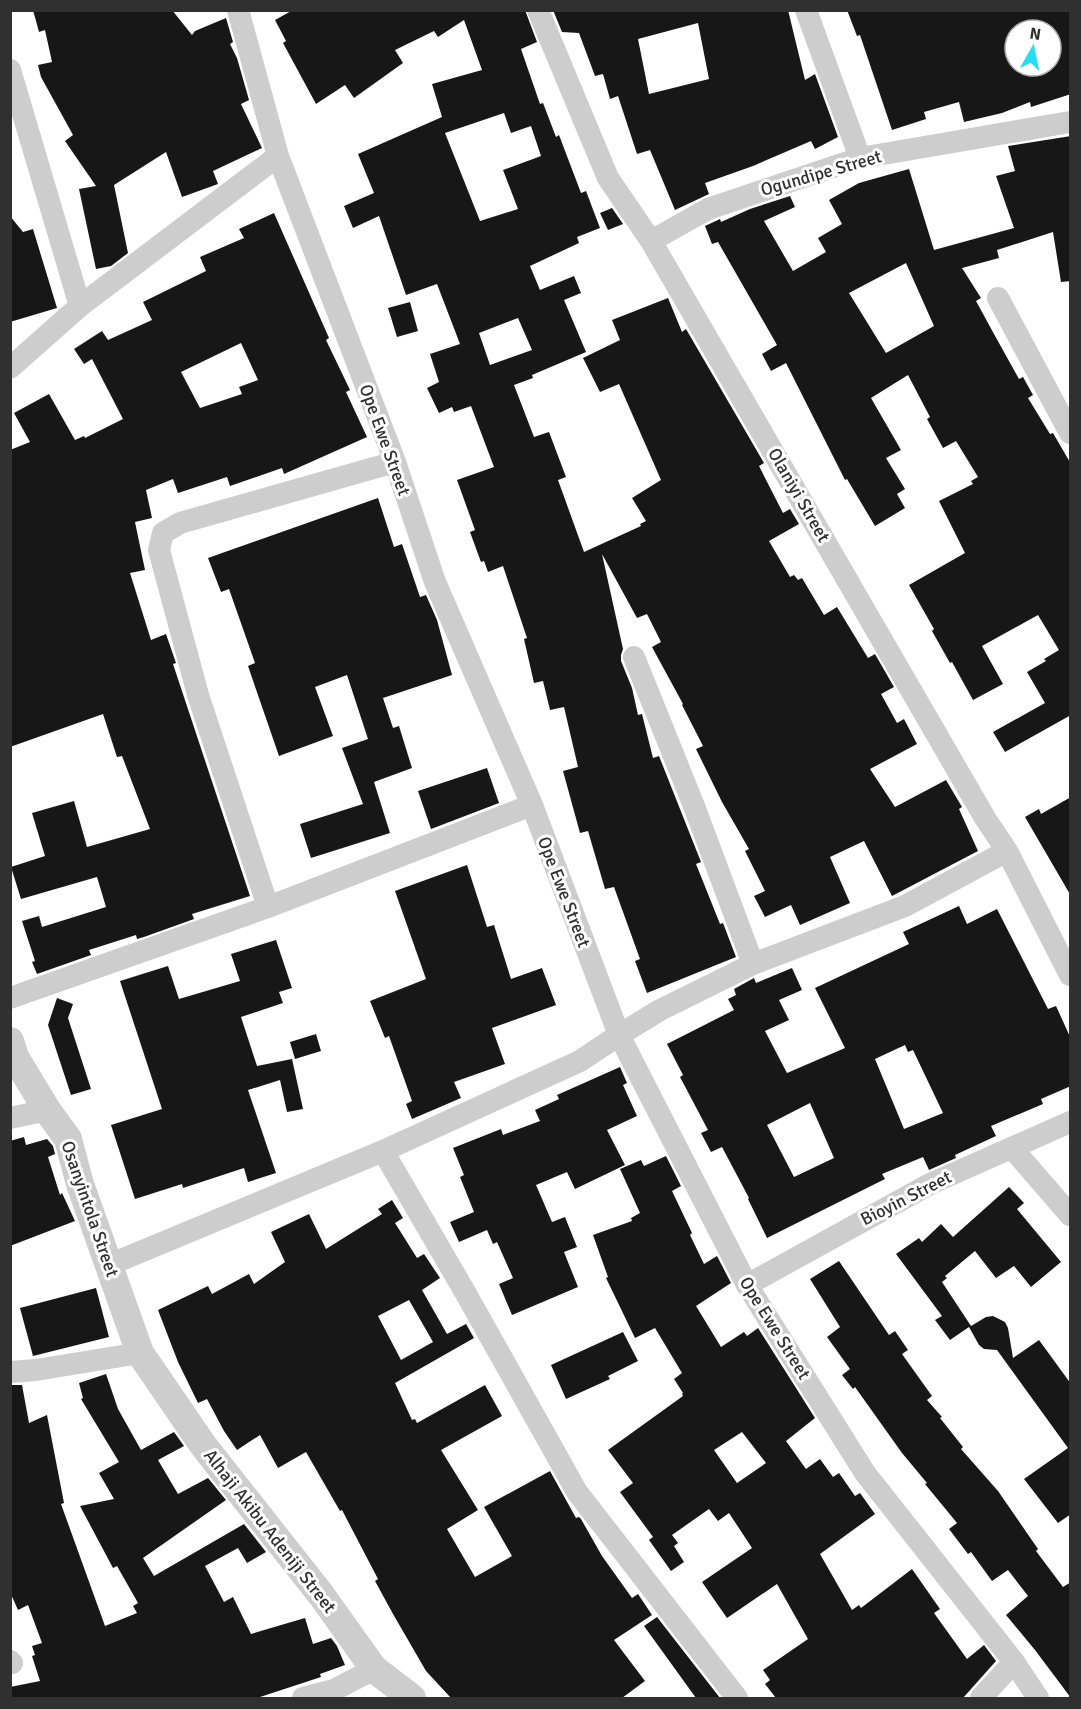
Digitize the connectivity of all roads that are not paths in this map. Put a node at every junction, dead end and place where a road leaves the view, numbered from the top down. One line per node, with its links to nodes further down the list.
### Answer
1 (238, 10): 6 (street, Ope Ewe Street)
2 (538, 10): 8 (street, Olaniyi Street)
3 (806, 10): 7 (street)
4 (10, 70): 10 (street)
5 (1071, 122): 7 (street, Ogundipe Street)
6 (278, 156): 10 (street); 13 (street, Ope Ewe Street)
7 (860, 158): 8 (street, Ogundipe Street)
8 (651, 241): 16 (street, Olaniyi Street)
9 (998, 298): 12 (street)
10 (80, 306): 11 (street)
11 (10, 368)
12 (1071, 433)
13 (394, 462): 15 (street, Ope Ewe Street); 17 (street)
14 (634, 657): 18 (street)
15 (532, 805): 17 (street); 21 (street, Ope Ewe Street)
16 (1007, 851): 18 (street); 19 (street, Olaniyi Street)
17 (268, 907): 20 (street)
18 (753, 964): 21 (street)
19 (1071, 975)
20 (10, 998)
21 (619, 1035): 27 (street); 30 (street, Ope Ewe Street)
22 (10, 1041): 23 (street, Osanyintola Street)
23 (47, 1110): 24 (street); 29 (street, Osanyintola Street)
24 (10, 1118)
25 (1071, 1122): 26 (street, Bioyin Street)
26 (1012, 1148): 28 (street); 30 (street, Bioyin Street)
27 (383, 1150): 29 (street); 37 (street)
28 (1071, 1215)
29 (109, 1265): 31 (street, Osanyintola Street)
30 (747, 1285): 33 (street, Ope Ewe Street)
31 (140, 1353): 32 (street); 34 (street, Alhaji Akibu Adeniji Street)
32 (10, 1371)
33 (1014, 1662): 38 (street); 39 (street, Ope Ewe Street)
34 (374, 1669): 35 (street); 36 (street, Alhaji Akibu Adeniji Street)
35 (303, 1698)
36 (412, 1698)
37 (737, 1698)
38 (981, 1698)
39 (1038, 1698)

